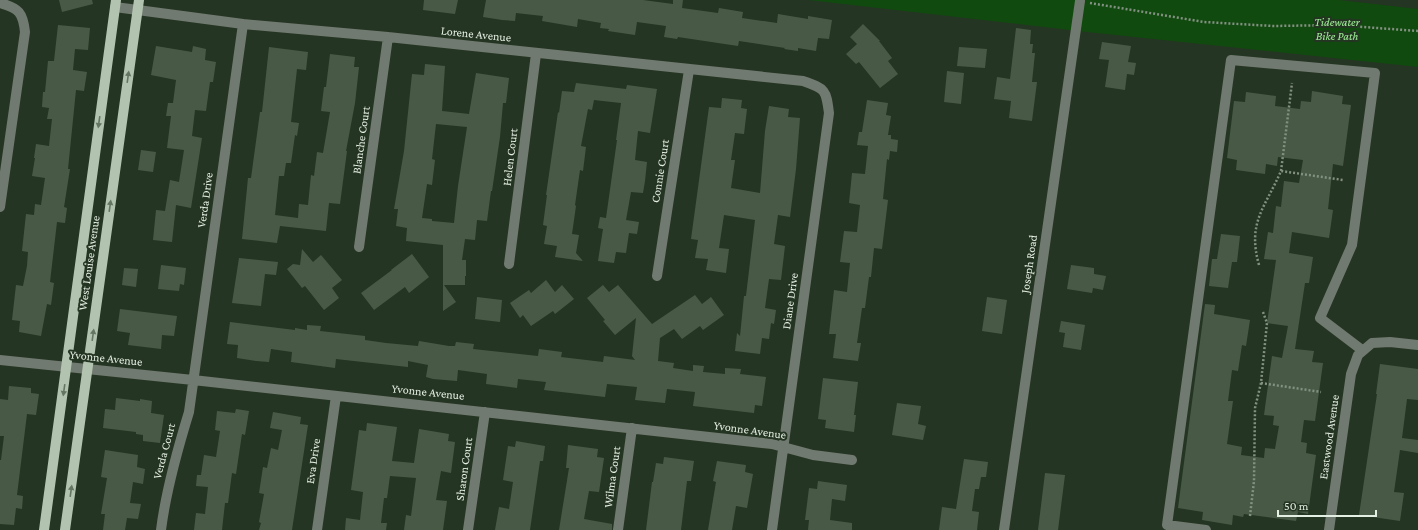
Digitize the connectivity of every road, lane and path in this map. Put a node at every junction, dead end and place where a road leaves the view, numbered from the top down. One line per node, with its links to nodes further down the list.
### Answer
1 (1080, 2): 6 (path); 41 (street, Joseph Road)
2 (0, 3): 14 (street)
3 (115, 3): 4 (street, Lorene Avenue); 23 (main road, West Louise Avenue, one-way to 23)
4 (138, 5): 5 (street, Lorene Avenue); 24 (main road, West Louise Avenue, one-way to 4)
5 (243, 24): 7 (street, Lorene Avenue); 25 (street, Verda Drive)
6 (1418, 31)
7 (388, 37): 8 (street, Lorene Avenue); 15 (street, Blanche Court)
8 (536, 54): 9 (street, Lorene Avenue); 16 (street, Helen Court)
9 (688, 70): 11 (street, Lorene Avenue); 18 (street, Connie Court)
10 (1292, 83): 12 (path)
11 (811, 84): 31 (street, Diane Drive)
12 (1281, 171): 13 (path); 17 (path)
13 (1343, 180)
14 (0, 207)
15 (359, 247)
16 (510, 264)
17 (1259, 266)
18 (657, 276)
19 (1263, 312): 26 (path)
20 (1418, 345): 21 (street)
21 (1362, 350): 42 (street); 43 (street, Eastwood Avenue)
22 (0, 360): 23 (street, Yvonne Avenue)
23 (67, 367): 24 (street, Yvonne Avenue); 34 (main road, West Louise Avenue, one-way to 34)
24 (88, 369): 25 (street, Yvonne Avenue); 35 (main road, West Louise Avenue, one-way to 24)
25 (193, 380): 28 (street, Yvonne Avenue); 36 (street, Verda Court)
26 (1261, 383): 27 (path); 33 (path)
27 (1321, 392)
28 (336, 396): 29 (street, Yvonne Avenue); 37 (street, Eva Drive)
29 (485, 412): 30 (street, Yvonne Avenue); 38 (street, Sharon Court)
30 (632, 428): 31 (street, Yvonne Avenue); 39 (street, Wilma Court)
31 (784, 448): 32 (street, Yvonne Avenue); 40 (street, Diane Drive)
32 (852, 460)
33 (1250, 516)
34 (44, 530)
35 (65, 530)
36 (161, 530)
37 (317, 530)
38 (468, 530)
39 (618, 530)
40 (772, 530)
41 (1004, 530)
42 (1206, 530)
43 (1329, 530)

